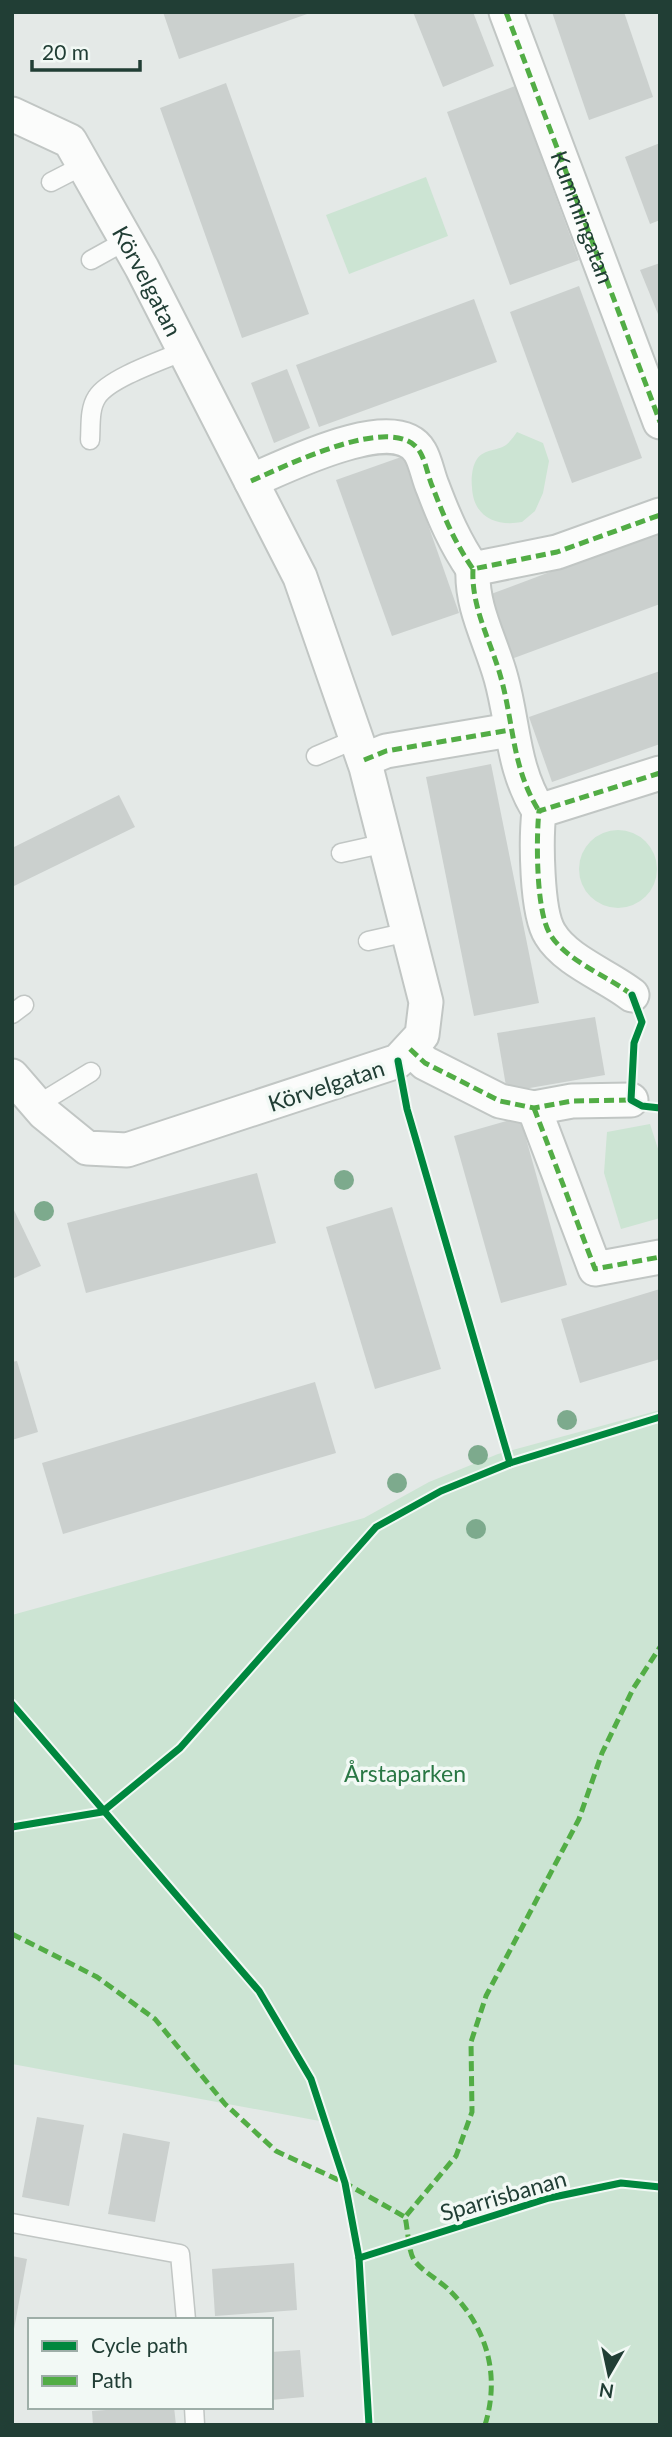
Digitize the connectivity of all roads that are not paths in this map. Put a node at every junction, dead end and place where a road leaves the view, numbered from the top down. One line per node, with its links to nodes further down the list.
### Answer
1 (506, 12): 8 (street, Kummingatan)
2 (12, 114): 3 (street, Körvelgatan)
3 (83, 165): 4 (lane); 5 (street, Körvelgatan)
4 (51, 182)
5 (127, 240): 6 (lane); 7 (street, Körvelgatan)
6 (91, 260)
7 (184, 351): 9 (lane); 10 (street, Körvelgatan)
8 (660, 422)
9 (90, 440)
10 (251, 481): 12 (street); 14 (street, Körvelgatan)
11 (660, 515): 12 (street)
12 (473, 569): 13 (street)
13 (510, 730): 14 (street); 17 (street)
14 (360, 749): 15 (lane); 18 (street, Körvelgatan)
15 (316, 756)
16 (660, 773): 17 (street)
17 (539, 811): 22 (street)
18 (386, 844): 19 (lane); 20 (street, Körvelgatan)
19 (341, 853)
20 (408, 932): 21 (lane); 23 (street, Körvelgatan)
21 (368, 941)
22 (632, 995)
23 (410, 1049): 27 (street, Körvelgatan); 28 (street)
24 (91, 1072): 27 (lane)
25 (12, 1076): 27 (street, Körvelgatan)
26 (631, 1100): 28 (street)
27 (37, 1105)
28 (534, 1108): 29 (street)
29 (660, 1257)
30 (12, 2223): 31 (lane)
31 (186, 2318)

